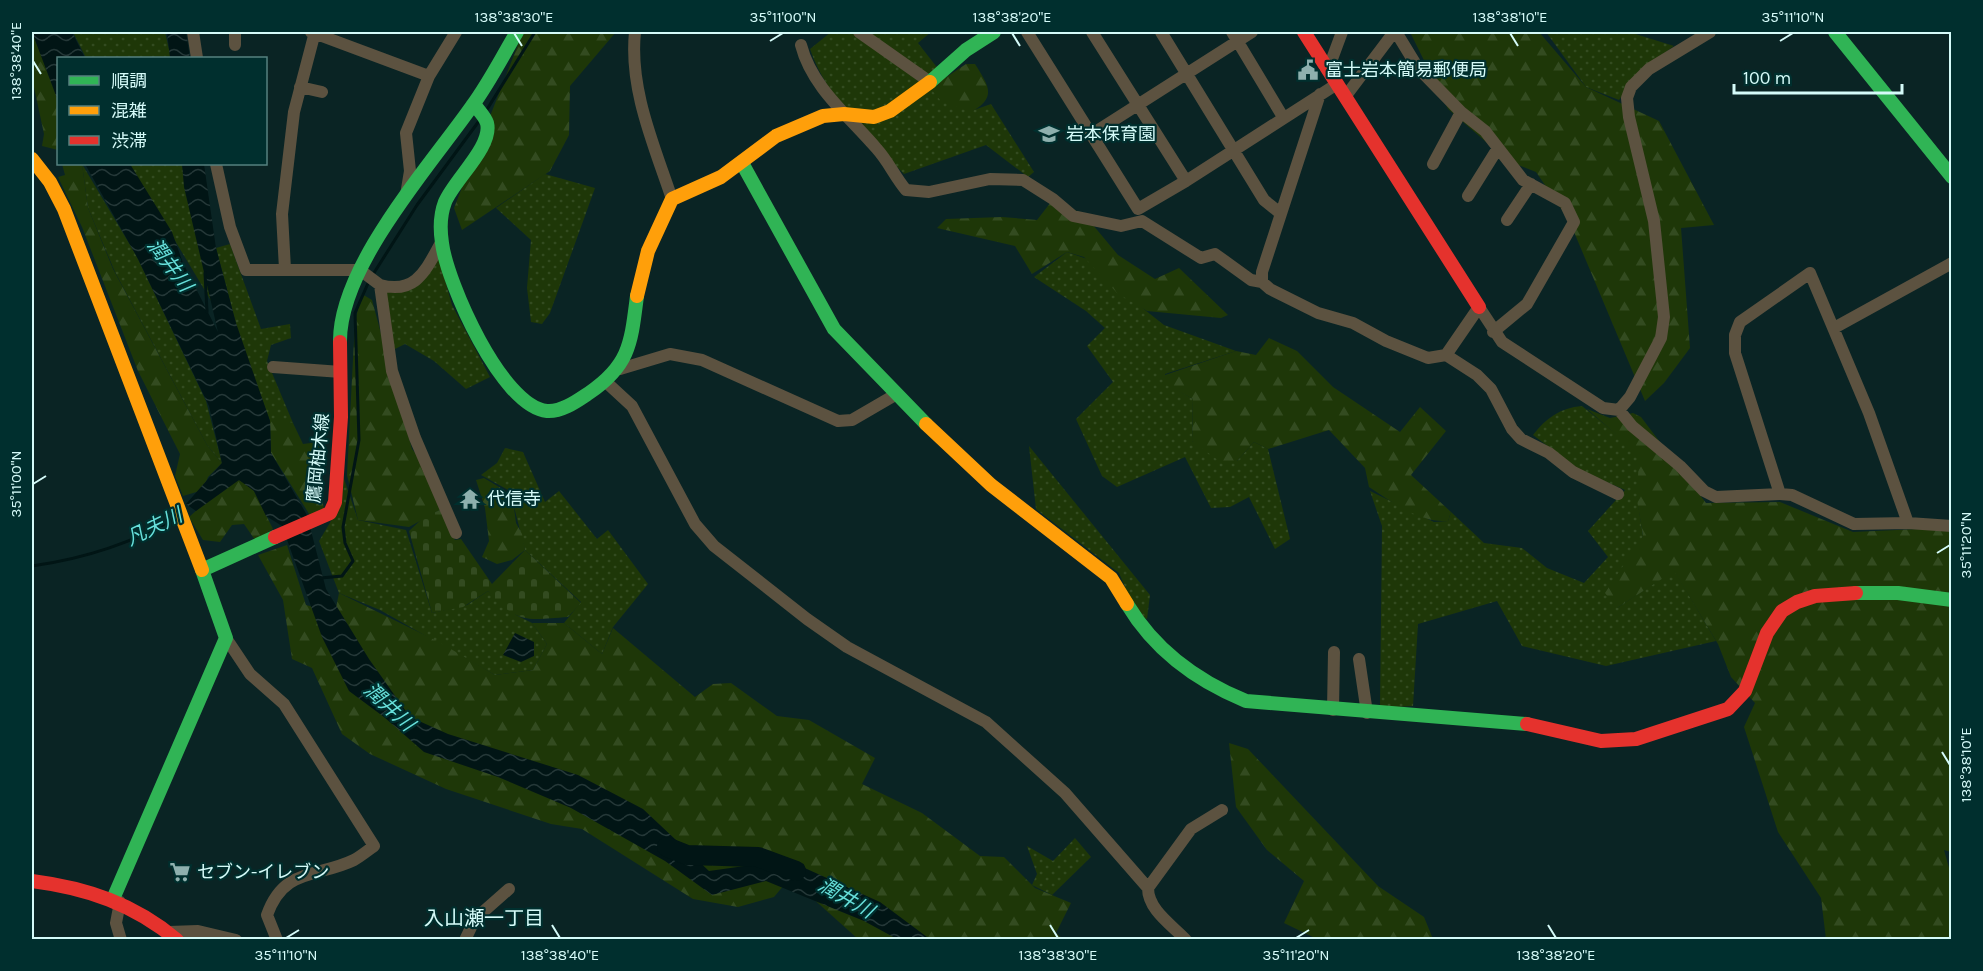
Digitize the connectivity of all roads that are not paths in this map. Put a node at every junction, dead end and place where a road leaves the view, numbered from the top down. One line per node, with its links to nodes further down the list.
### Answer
1 (193, 32): 21 (street)
2 (235, 32): 19 (street)
3 (314, 32): 24 (street); 27 (street)
4 (456, 32): 24 (street)
5 (517, 32): 31 (street, 鷹岡柚木線)
6 (635, 32): 48 (street)
7 (859, 32): 25 (street)
8 (994, 32): 25 (street)
9 (1027, 32): 36 (street)
10 (1092, 32): 32 (street)
11 (1161, 32): 23 (street)
12 (1252, 32): 18 (street)
13 (1304, 32): 22 (street)
14 (1342, 32): 22 (street)
15 (1395, 32): 30 (street); 33 (street)
16 (1710, 32): 66 (street)
17 (1835, 32): 43 (street)
18 (1234, 36): 23 (street); 35 (street)
19 (235, 45)
20 (801, 45): 34 (street)
21 (197, 57)
22 (1326, 66): 26 (street)
23 (1187, 73): 32 (street); 38 (street)
24 (429, 76): 47 (street)
25 (930, 82): 34 (street)
26 (1337, 84): 29 (street); 30 (street)
27 (300, 87): 28 (street); 53 (street)
28 (322, 92)
29 (1320, 94): 35 (street); 49 (street)
30 (1345, 97): 57 (street)
31 (474, 104): 47 (street, 鷹岡柚木線); 51 (street)
32 (1139, 104): 36 (street); 44 (street)
33 (1461, 112): 37 (street); 41 (street)
34 (844, 114): 40 (street); 55 (street)
35 (1283, 117): 38 (street)
36 (1092, 134): 44 (street)
37 (1498, 148): 45 (street); 46 (street)
38 (1235, 149): 44 (street); 49 (street)
39 (32, 159): 72 (street)
40 (742, 163): 48 (street); 65 (street)
41 (1433, 164)
42 (216, 165): 53 (street)
43 (1952, 177)
44 (1186, 181)
45 (1531, 184): 50 (street); 59 (street)
46 (1468, 196)
47 (405, 199): 54 (street, 鷹岡柚木線)
48 (672, 199): 62 (street)
49 (1280, 213): 55 (street)
50 (1507, 220)
51 (442, 241): 56 (street); 64 (street)
52 (1952, 263): 58 (street)
53 (285, 270): 54 (street)
54 (360, 270): 56 (street); 63 (street, 鷹岡柚木線)
55 (1262, 282): 60 (street)
56 (380, 285): 71 (street)
57 (1479, 307): 59 (street); 60 (street)
58 (1834, 328): 68 (street); 69 (street)
59 (1493, 332): 66 (street)
60 (1446, 355): 67 (street)
61 (273, 368): 63 (street)
62 (620, 369): 64 (street); 65 (street)
63 (341, 372): 72 (street, 鷹岡柚木線)
64 (606, 382): 81 (street)
65 (895, 395): 77 (street)
66 (1619, 410): 68 (street)
67 (1618, 494)
68 (1780, 494): 69 (street)
69 (1908, 523): 70 (street)
70 (1952, 526)
71 (456, 533)
72 (202, 570): 74 (street)
73 (1952, 600): 78 (street)
74 (226, 638): 83 (street); 87 (street)
75 (1334, 652): 77 (street)
76 (1359, 659): 78 (street)
77 (1333, 710): 78 (street)
78 (1367, 713)
79 (1222, 810): 81 (street)
80 (32, 881): 83 (street)
81 (1148, 888): 89 (street)
82 (509, 889): 88 (street)
83 (116, 900): 84 (street); 85 (street)
84 (173, 936): 86 (street)
85 (121, 939)
86 (236, 939)
87 (277, 939)
88 (465, 939)
89 (1186, 939)

